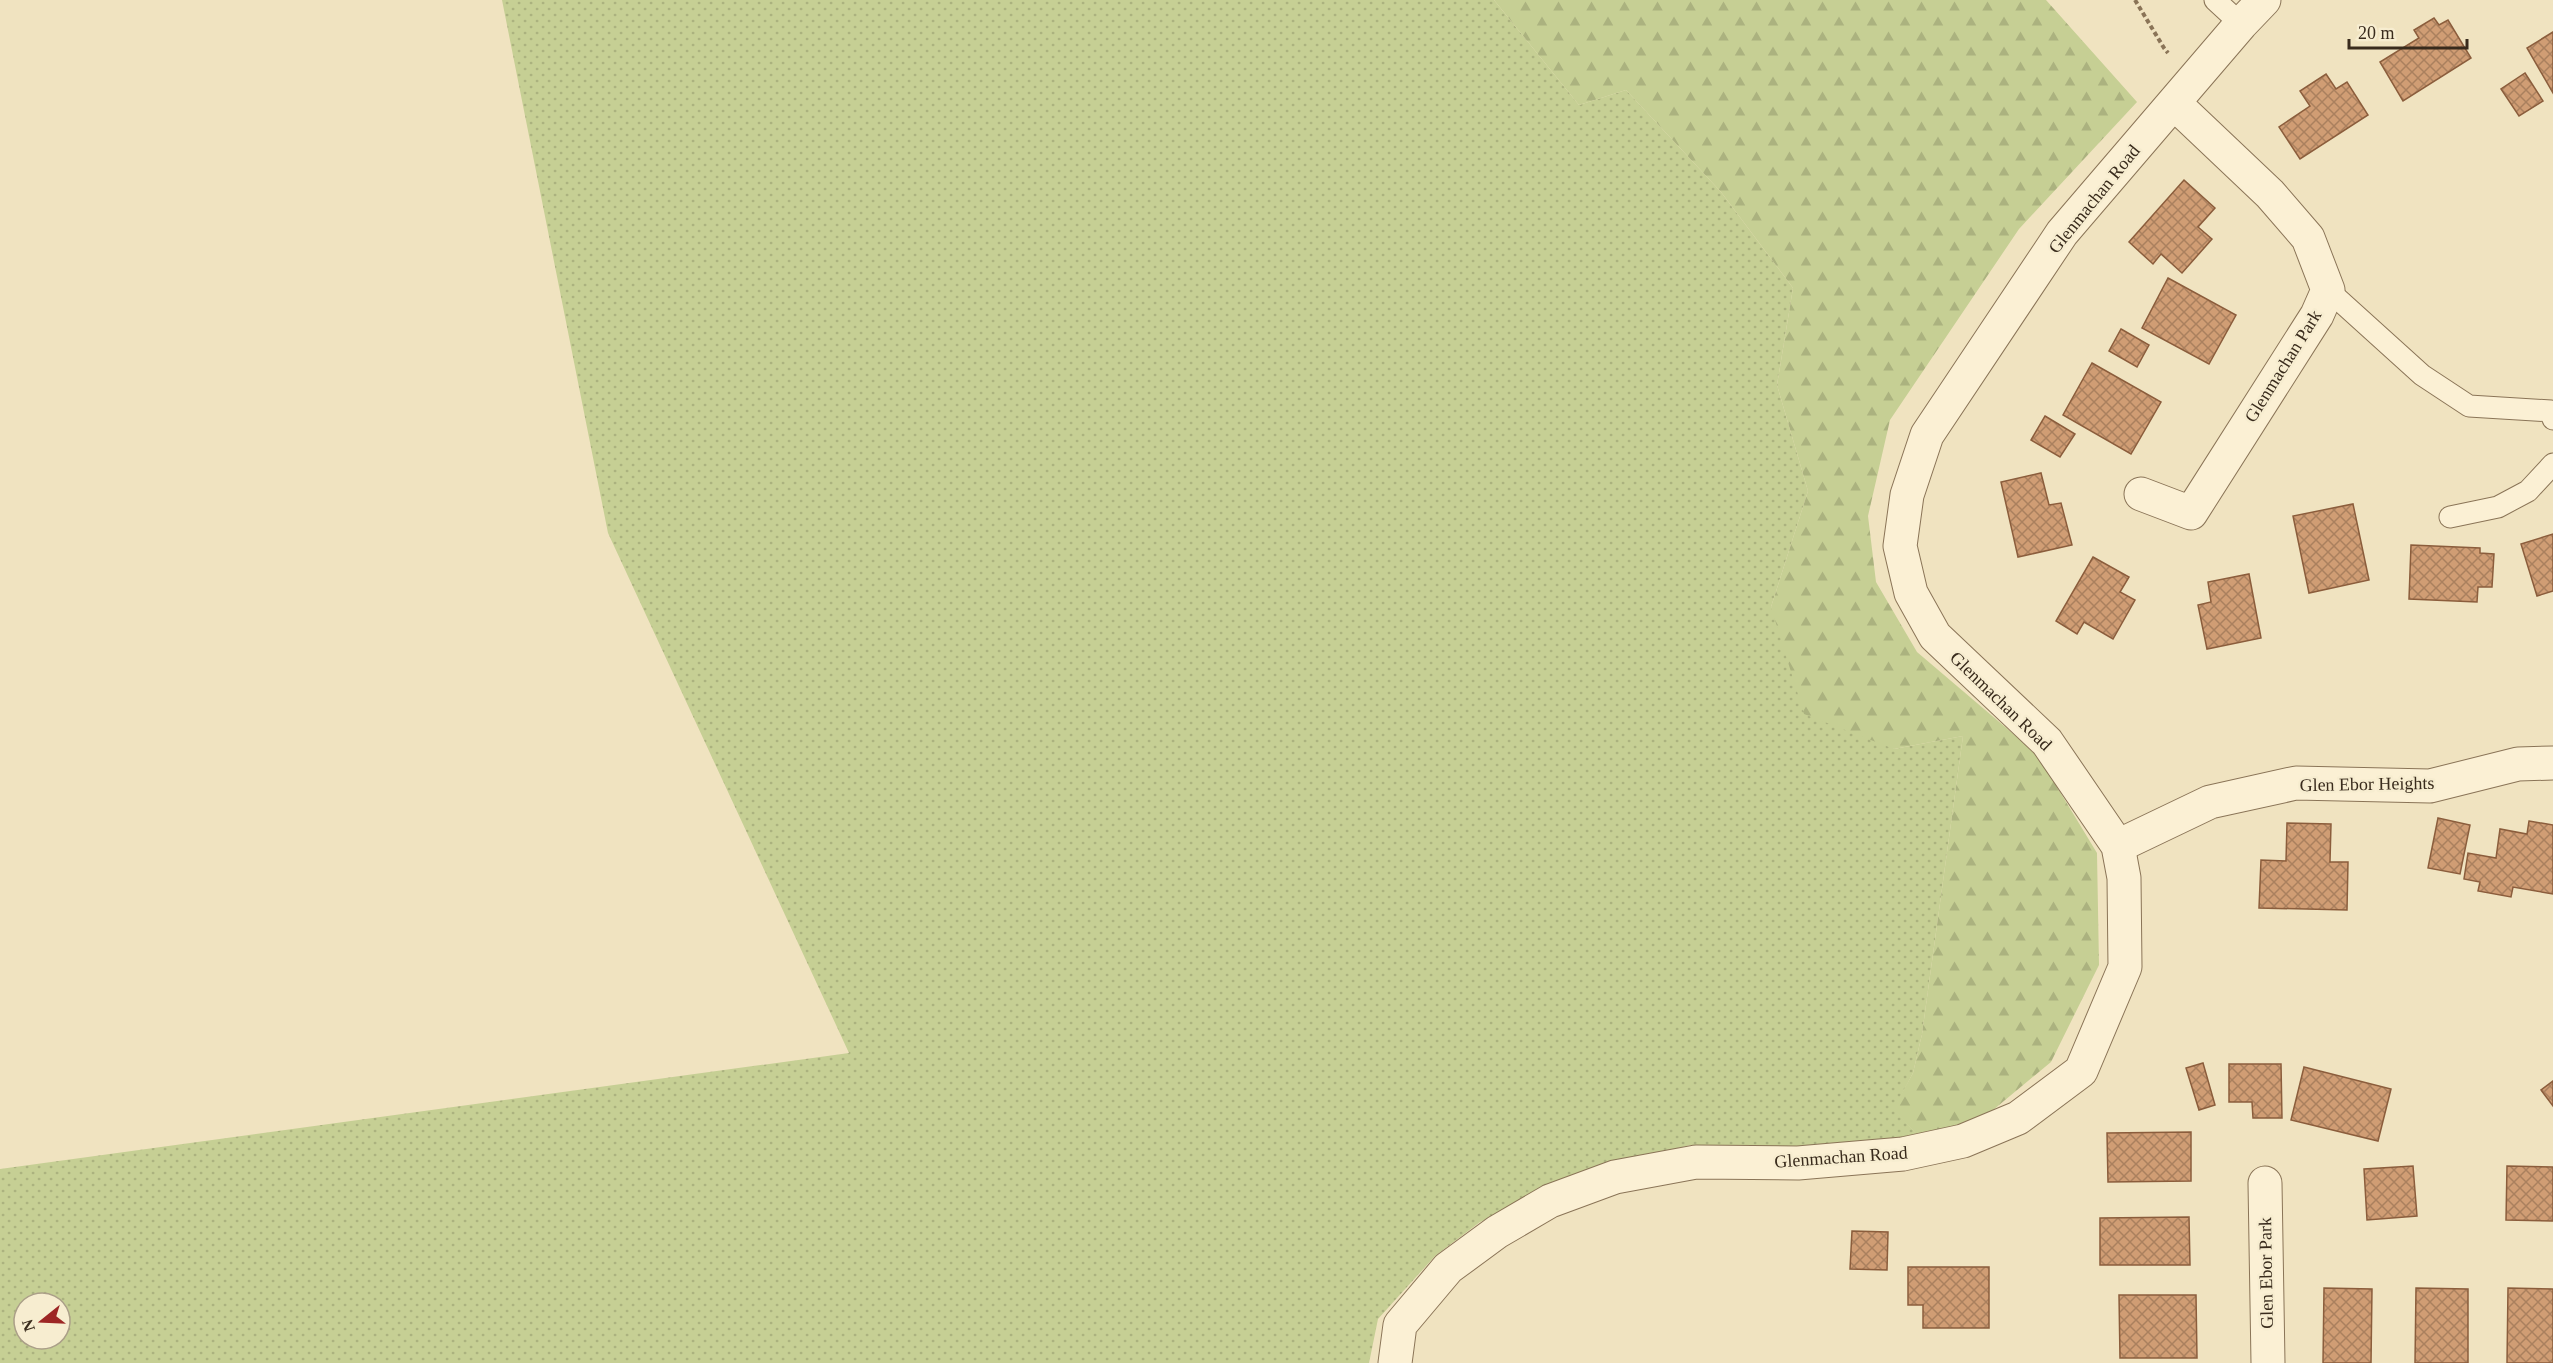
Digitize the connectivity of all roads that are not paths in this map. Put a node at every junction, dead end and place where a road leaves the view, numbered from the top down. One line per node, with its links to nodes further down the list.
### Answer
1 (2215, 0): 3 (lane)
2 (2264, 0): 3 (street, Glenmachan Road)
3 (2241, 24): 4 (street, Glenmachan Road)
4 (2174, 103): 5 (street, Glenmachan Park); 11 (street, Glenmachan Road)
5 (2328, 290): 6 (lane); 8 (street, Glenmachan Park)
6 (2553, 418)
7 (2553, 464): 9 (lane)
8 (2141, 494)
9 (2450, 518)
10 (2553, 763): 11 (street, Glen Ebor Heights)
11 (2118, 846): 13 (street, Glenmachan Road)
12 (2265, 1183): 14 (street, Glen Ebor Park)
13 (1395, 1363)
14 (2268, 1363)

